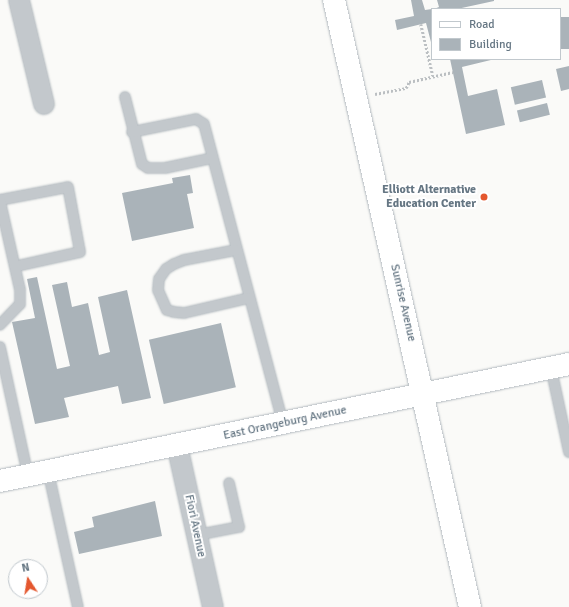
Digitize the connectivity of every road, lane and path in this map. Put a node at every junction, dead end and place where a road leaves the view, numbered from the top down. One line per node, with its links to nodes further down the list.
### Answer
1 (19, 0): 8 (street)
2 (334, 0): 7 (street, Sunrise Avenue)
3 (421, 24): 5 (path)
4 (453, 72): 5 (path)
5 (433, 76): 7 (path)
6 (125, 96): 9 (lane)
7 (357, 98): 18 (street, Sunrise Avenue)
8 (44, 104)
9 (132, 132): 10 (lane); 10 (lane)
10 (212, 158): 12 (lane)
11 (0, 200): 13 (lane); 13 (lane)
12 (236, 250): 14 (lane); 14 (lane)
13 (17, 266): 15 (lane)
14 (249, 298): 19 (lane)
15 (0, 325)
16 (0, 347): 22 (lane)
17 (560, 366): 18 (street, East Orangeburg Avenue); 21 (lane)
18 (423, 394): 19 (street, East Orangeburg Avenue); 28 (street, Sunrise Avenue)
19 (283, 423): 20 (street, East Orangeburg Avenue)
20 (177, 445): 22 (street, East Orangeburg Avenue); 25 (street, Fiori Avenue)
21 (569, 452)
22 (38, 473): 23 (street, East Orangeburg Avenue); 26 (lane)
23 (0, 481)
24 (229, 483): 25 (lane)
25 (197, 535): 27 (street, Fiori Avenue)
26 (78, 607)
27 (213, 607)
28 (470, 607)

